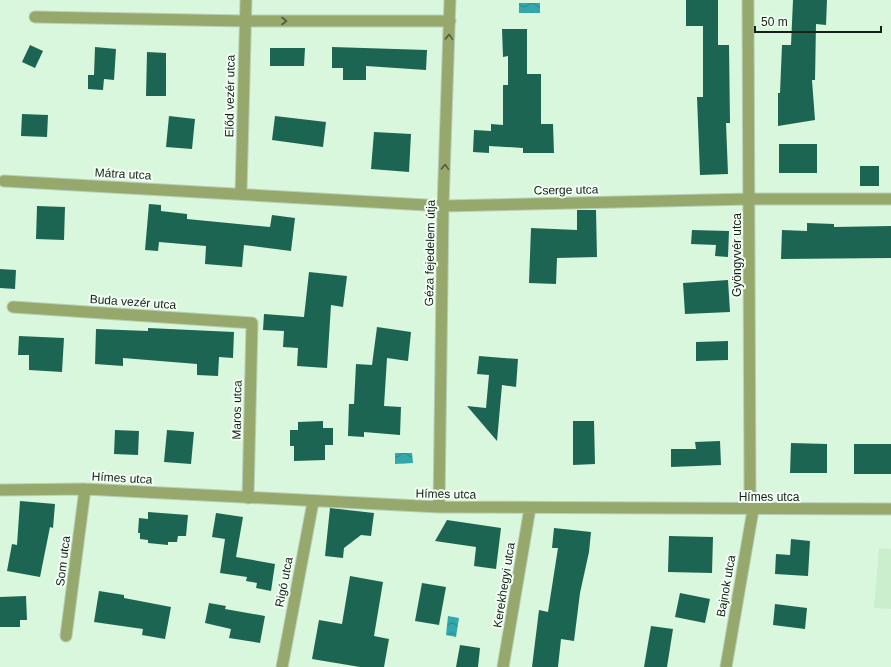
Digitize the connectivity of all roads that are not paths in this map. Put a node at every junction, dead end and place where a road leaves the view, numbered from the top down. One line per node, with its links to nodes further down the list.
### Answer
1 (246, 0): 5 (street, Előd vezér utca)
2 (450, 0): 6 (street, Géza fejedelem útja)
3 (748, 0): 9 (street, Gyöngyvér utca)
4 (35, 17): 5 (street)
5 (245, 20): 6 (street, one-way to 6); 8 (street, Előd vezér utca)
6 (450, 21): 11 (street, Géza fejedelem útja, one-way to 6)
7 (4, 181): 8 (street, Mátra utca)
8 (241, 193): 11 (street, Cserge utca)
9 (750, 199): 10 (street, Cserge utca); 11 (street, Cserge utca); 21 (street, Gyöngyvér utca)
10 (891, 199)
11 (443, 206): 18 (street, Géza fejedelem útja)
12 (13, 307): 13 (street, Buda vezér utca)
13 (252, 323): 16 (street, Maros utca)
14 (85, 489): 15 (street, Hímes utca); 16 (street, Hímes utca); 22 (street, Som utca)
15 (0, 490)
16 (248, 498): 17 (street, Hímes utca)
17 (313, 502): 18 (street, Hímes utca); 23 (street, Rigó utca)
18 (439, 507): 19 (street, Hímes utca)
19 (530, 508): 21 (street, Hímes utca); 24 (street, Kerekhegyi utca)
20 (891, 509): 21 (street, Hímes utca)
21 (752, 510): 25 (street, Bajnok utca)
22 (66, 636)
23 (282, 667)
24 (504, 667)
25 (726, 667)

